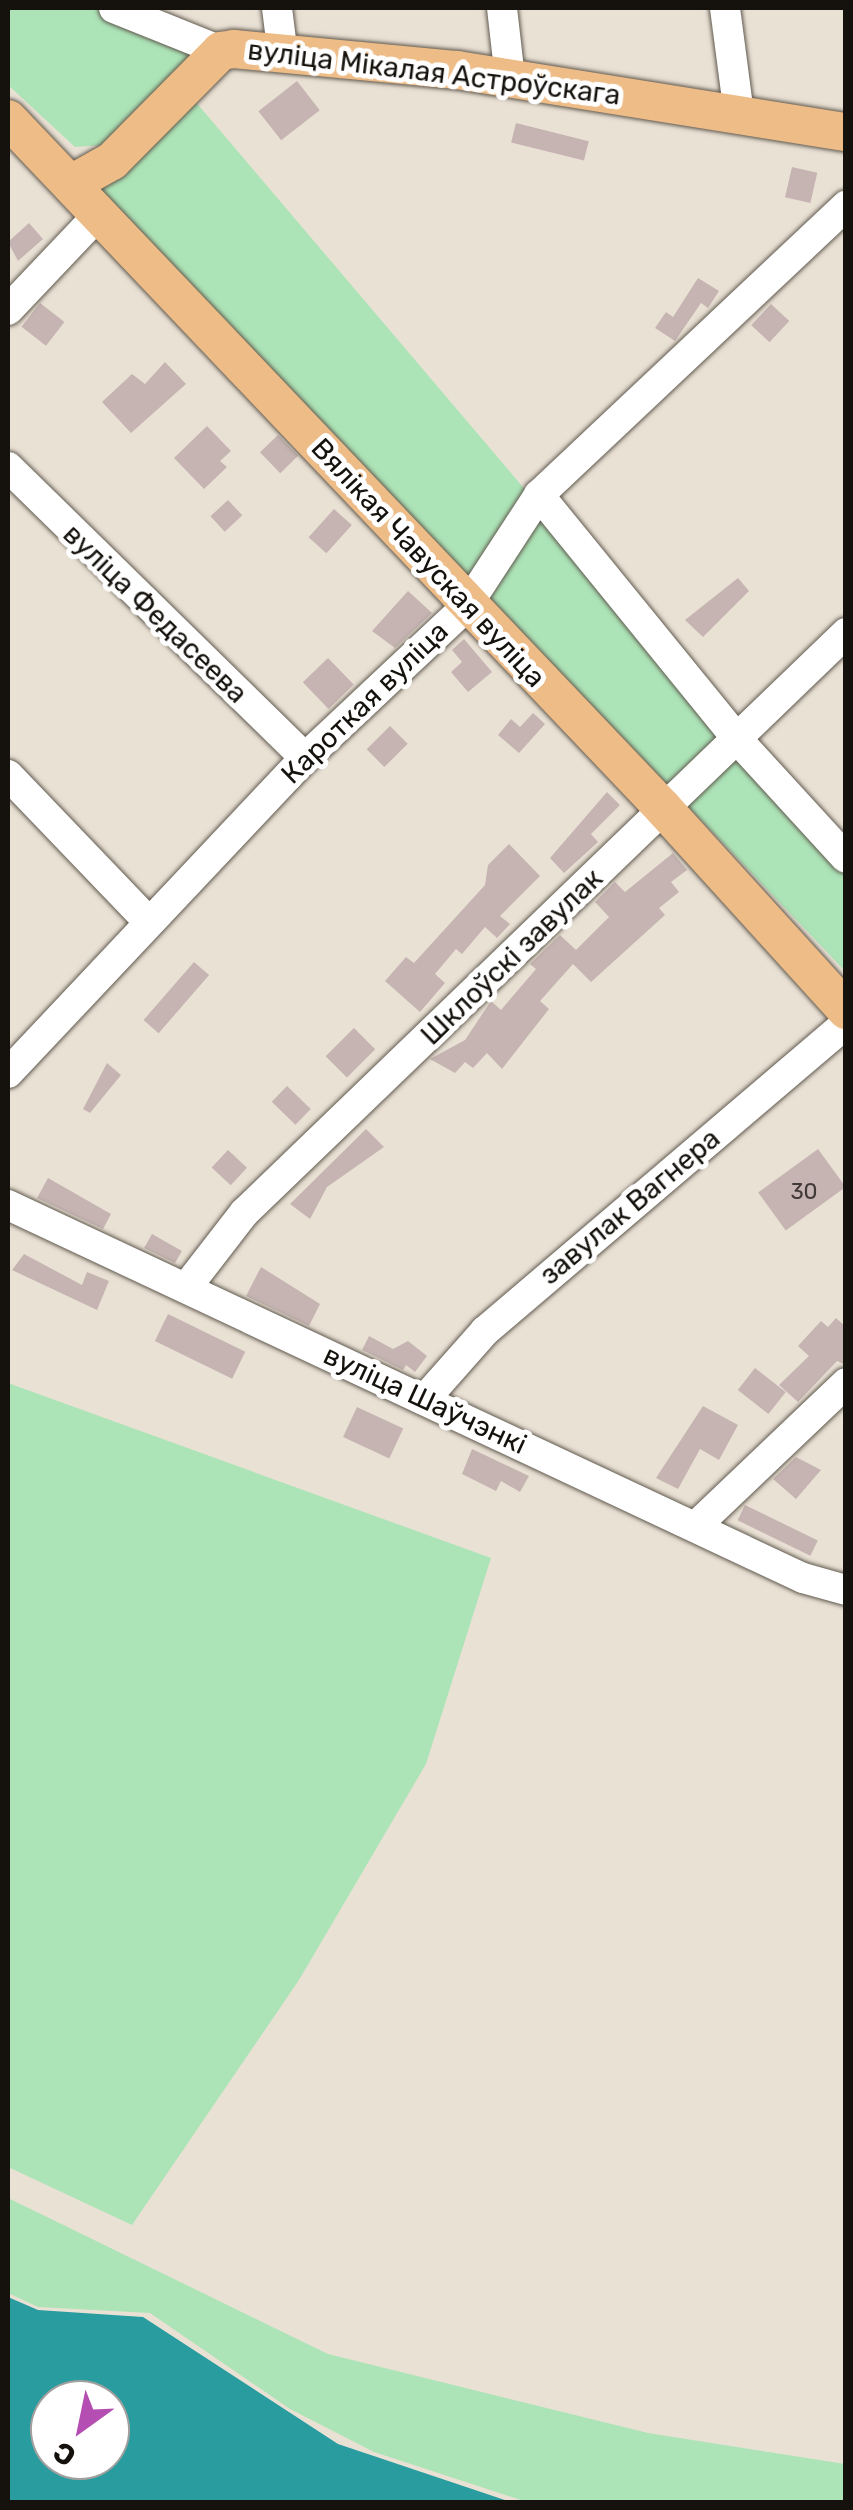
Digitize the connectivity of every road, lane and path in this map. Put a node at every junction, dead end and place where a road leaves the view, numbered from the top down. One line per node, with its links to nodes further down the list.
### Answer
1 (114, 8): 6 (street)
2 (278, 8): 5 (street)
3 (502, 8): 7 (street)
4 (725, 8): 8 (street)
5 (282, 48): 6 (main road, вуліца Мікалая Астроўскага); 7 (main road, вуліца Мікалая Астроўскага)
6 (221, 51): 11 (main road, вуліца Мікалая Астроўскага)
7 (510, 78): 8 (main road, вуліца Мікалая Астроўскага)
8 (739, 114): 10 (main road, вуліца Мікалая Астроўскага)
9 (8, 120): 11 (main road, Вялікая Чавуская вуліца)
10 (846, 132)
11 (71, 184): 13 (main road, Вялікая Чавуская вуліца)
12 (846, 206): 16 (street, Кароткая вуліца)
13 (100, 213): 14 (street); 17 (main road, Вялікая Чавуская вуліца)
14 (8, 310)
15 (8, 467): 20 (street, вуліца Федасеева)
16 (539, 495): 17 (street, Кароткая вуліца); 19 (street)
17 (466, 607): 20 (street, Кароткая вуліца); 22 (main road, Вялікая Чавуская вуліца)
18 (846, 633): 19 (street, Шклоўскі завулак)
19 (737, 739): 22 (street, Шклоўскі завулак); 23 (street)
20 (305, 758): 24 (street, Кароткая вуліца)
21 (8, 774): 24 (street)
22 (663, 808): 25 (main road, Вялікая Чавуская вуліца); 29 (street, Шклоўскі завулак)
23 (846, 858)
24 (148, 921): 27 (street, Кароткая вуліца)
25 (846, 1010)
26 (846, 1024): 31 (street, завулак Вагнера)
27 (8, 1071)
28 (8, 1205): 29 (street, вуліца Шаўчэнкі)
29 (186, 1288): 31 (street, вуліца Шаўчэнкі)
30 (846, 1384): 32 (street)
31 (424, 1400): 32 (street, вуліца Шаўчэнкі)
32 (696, 1526): 33 (street, вуліца Шаўчэнкі)
33 (846, 1590)

